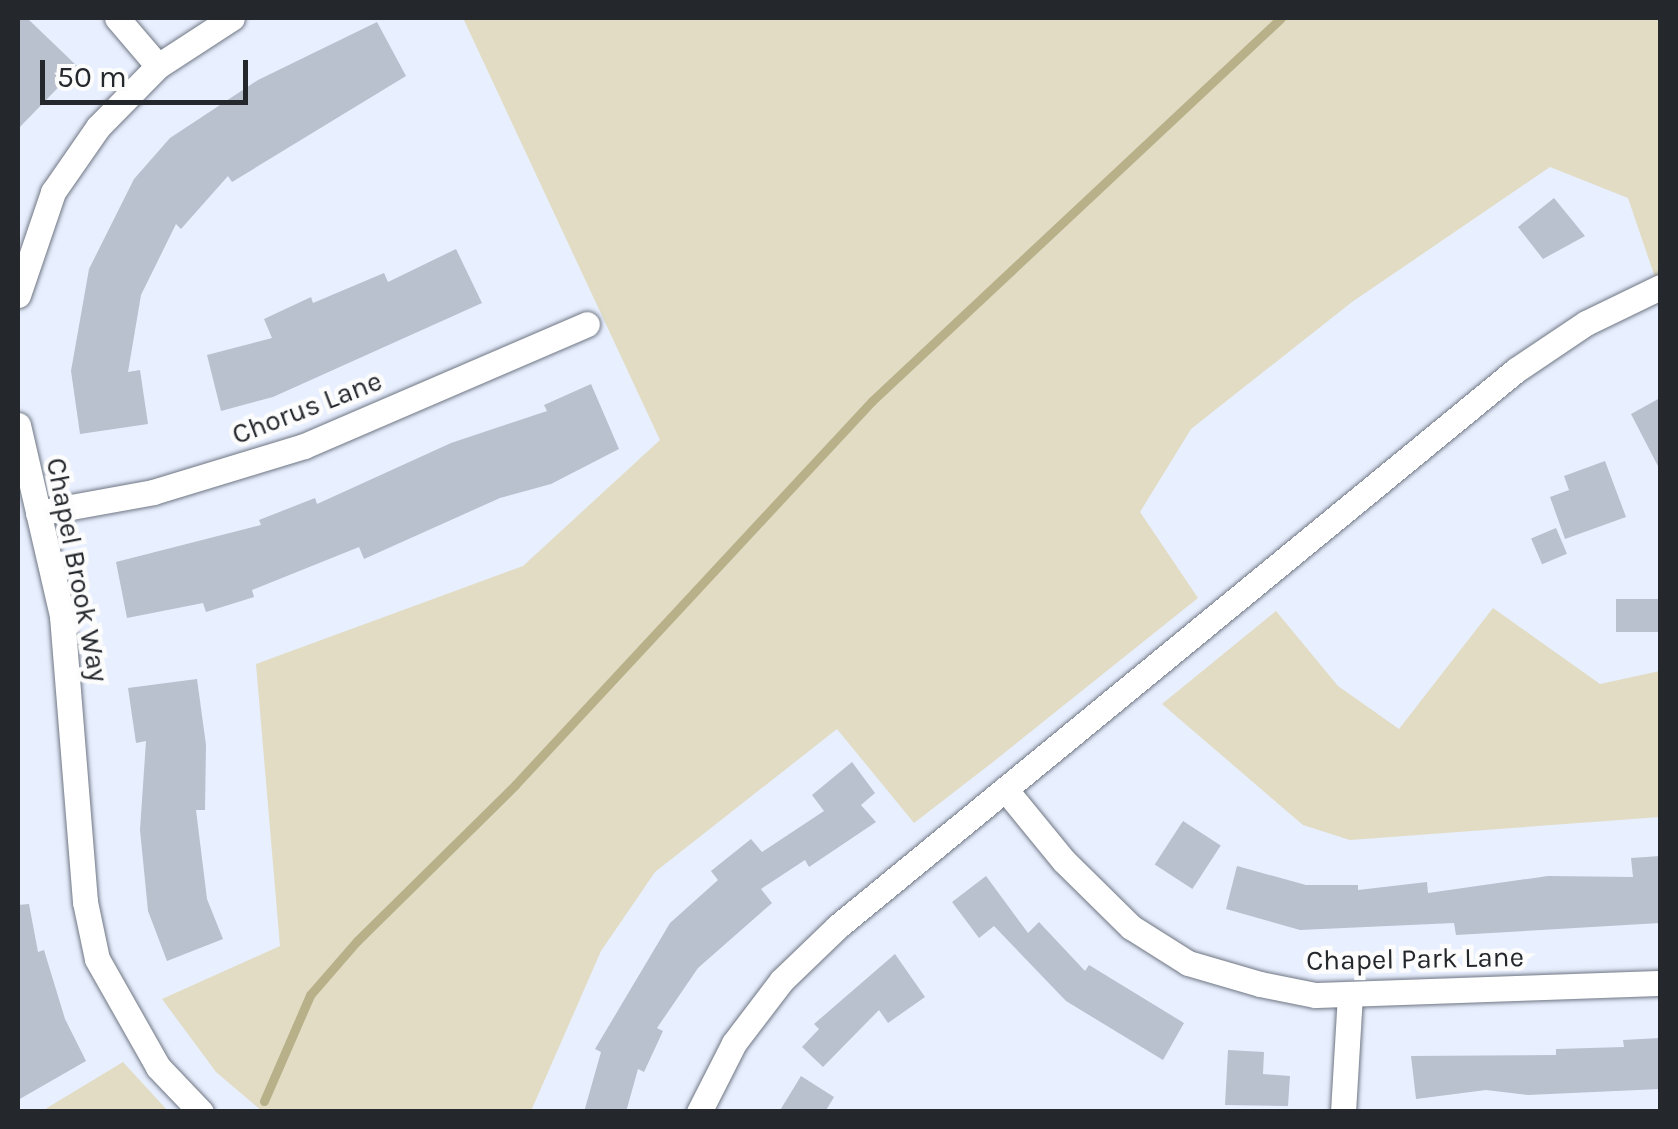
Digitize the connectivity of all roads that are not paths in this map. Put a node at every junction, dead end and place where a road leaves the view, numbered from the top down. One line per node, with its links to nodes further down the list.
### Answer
1 (117, 18): 3 (street)
2 (232, 18): 3 (street)
3 (158, 66): 5 (street)
4 (1660, 287): 9 (street)
5 (18, 295)
6 (587, 324): 8 (street, Chorus Lane)
7 (18, 425): 8 (street, Chapel Brook Way)
8 (38, 513): 12 (street, Chapel Brook Way)
9 (1005, 790): 11 (street, Chapel Park Lane); 13 (street)
10 (1660, 984): 11 (street, Chapel Park Lane)
11 (1350, 994): 14 (street)
12 (202, 1112)
13 (699, 1112)
14 (1343, 1112)

